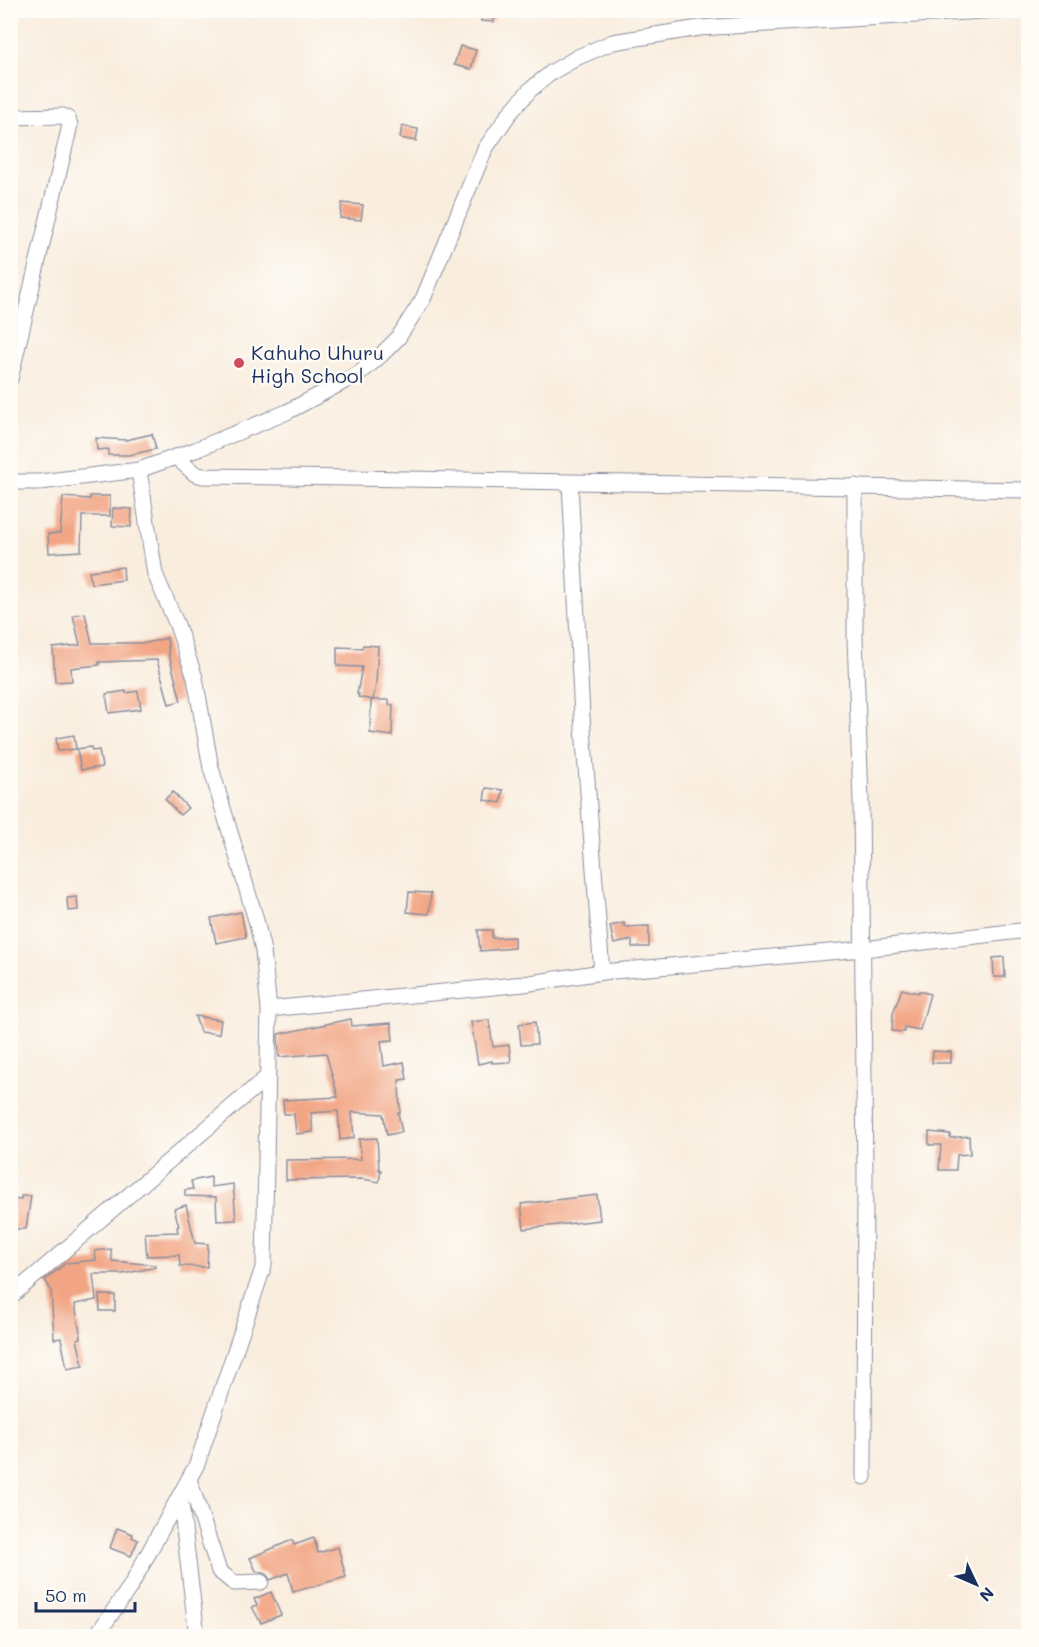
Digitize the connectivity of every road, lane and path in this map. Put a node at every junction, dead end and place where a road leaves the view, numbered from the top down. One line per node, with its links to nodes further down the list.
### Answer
1 (999, 10): 5 (street)
2 (10, 117): 3 (street)
3 (14, 340): 4 (street)
4 (10, 379)
5 (176, 457): 6 (street); 8 (street)
6 (139, 470): 7 (street); 14 (street)
7 (10, 482)
8 (570, 483): 9 (street); 13 (street)
9 (855, 486): 10 (street); 12 (street)
10 (1029, 490)
11 (1029, 930): 12 (street)
12 (862, 950): 13 (street); 17 (street)
13 (602, 972): 14 (street)
14 (269, 1009): 15 (street)
15 (267, 1077): 16 (street); 18 (street)
16 (10, 1297)
17 (864, 1477)
18 (189, 1479): 19 (street); 20 (street)
19 (180, 1495): 21 (street); 22 (street)
20 (261, 1582)
21 (96, 1636)
22 (198, 1636)

